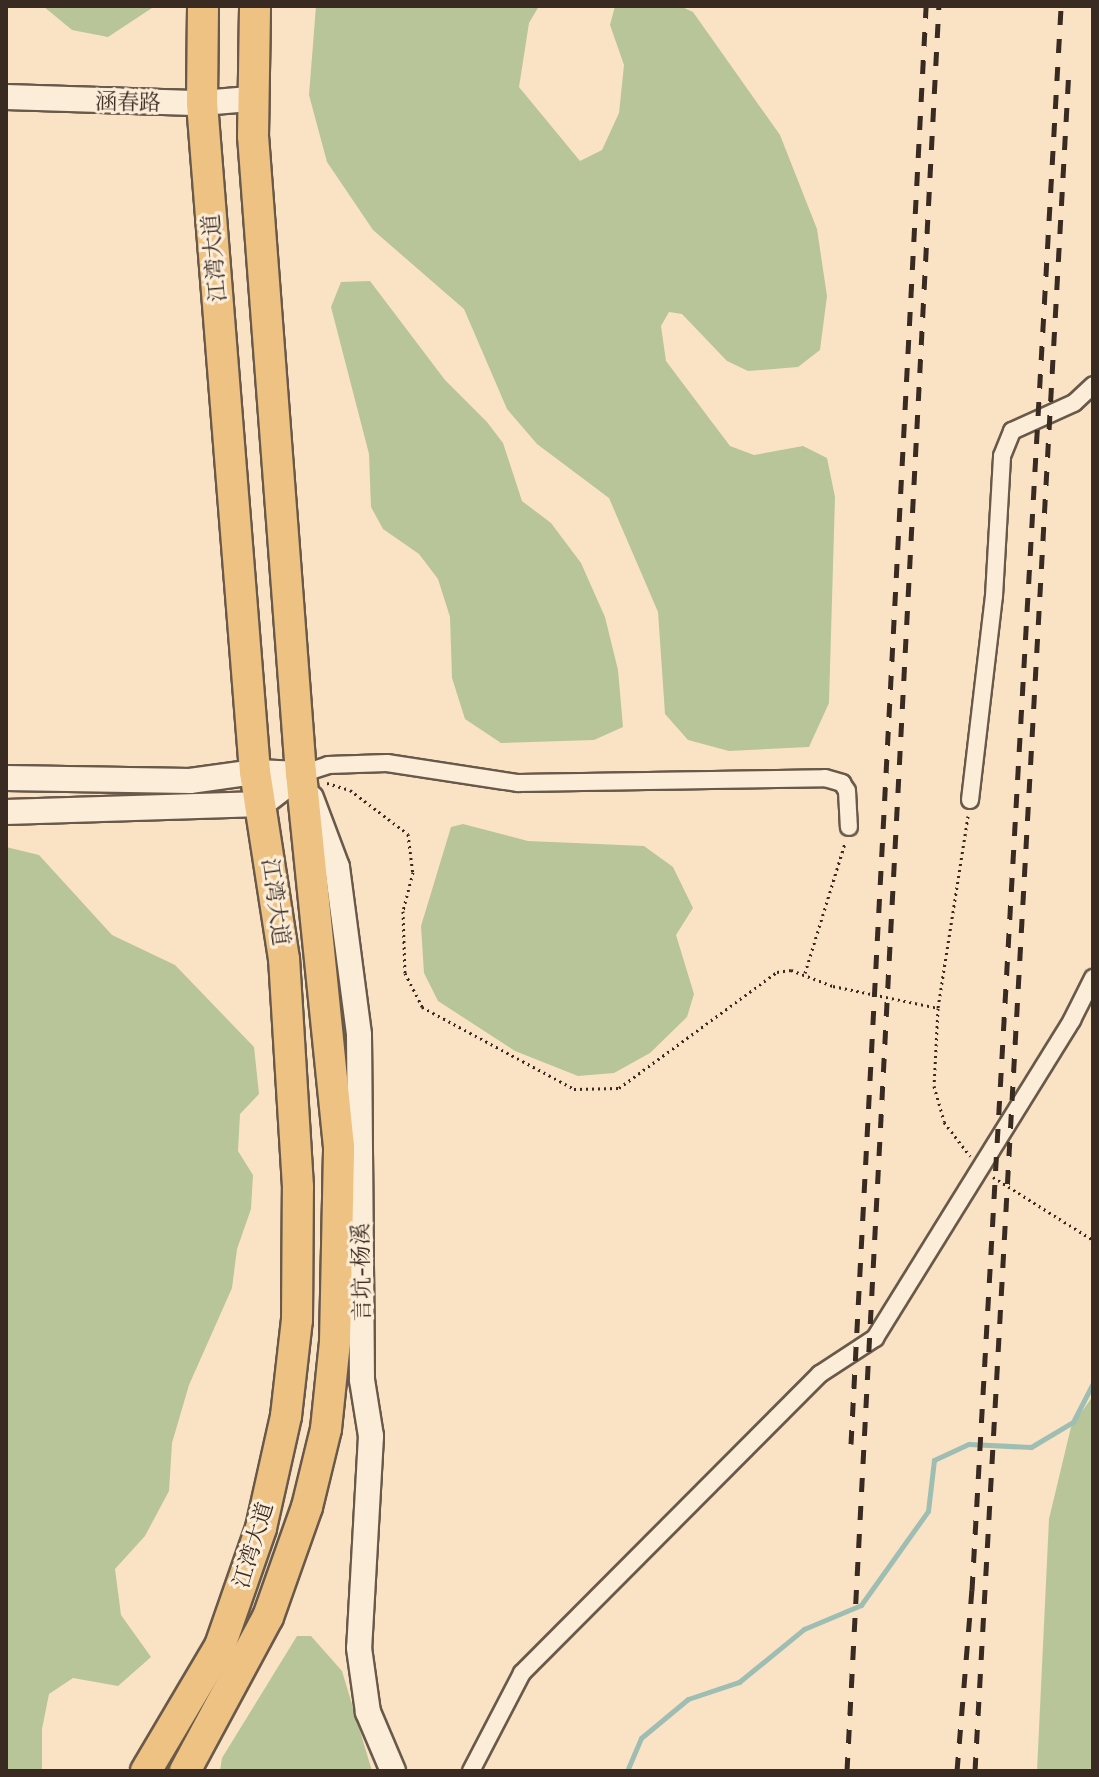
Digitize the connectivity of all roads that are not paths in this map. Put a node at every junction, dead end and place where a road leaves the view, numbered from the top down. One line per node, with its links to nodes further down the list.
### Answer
1 (203, 6): 5 (highway, 江湾大道)
2 (255, 6): 4 (highway, 江湾大道)
3 (6, 97): 5 (main road, 涵春路)
4 (250, 99): 5 (main road, 涵春路); 8 (highway, 江湾大道)
5 (202, 103): 7 (highway, 江湾大道)
6 (1093, 385): 10 (street)
7 (255, 772): 8 (main road); 9 (main road); 11 (highway, 江湾大道)
8 (301, 774): 11 (main road); 13 (street); 16 (highway, 江湾大道); 17 (main road, 言坑-杨溪)
9 (6, 778)
10 (970, 800)
11 (262, 804): 12 (main road); 15 (highway, 江湾大道)
12 (6, 812)
13 (849, 827)
14 (1093, 978): 18 (street)
15 (146, 1771)
16 (185, 1771)
17 (393, 1771)
18 (471, 1771)

